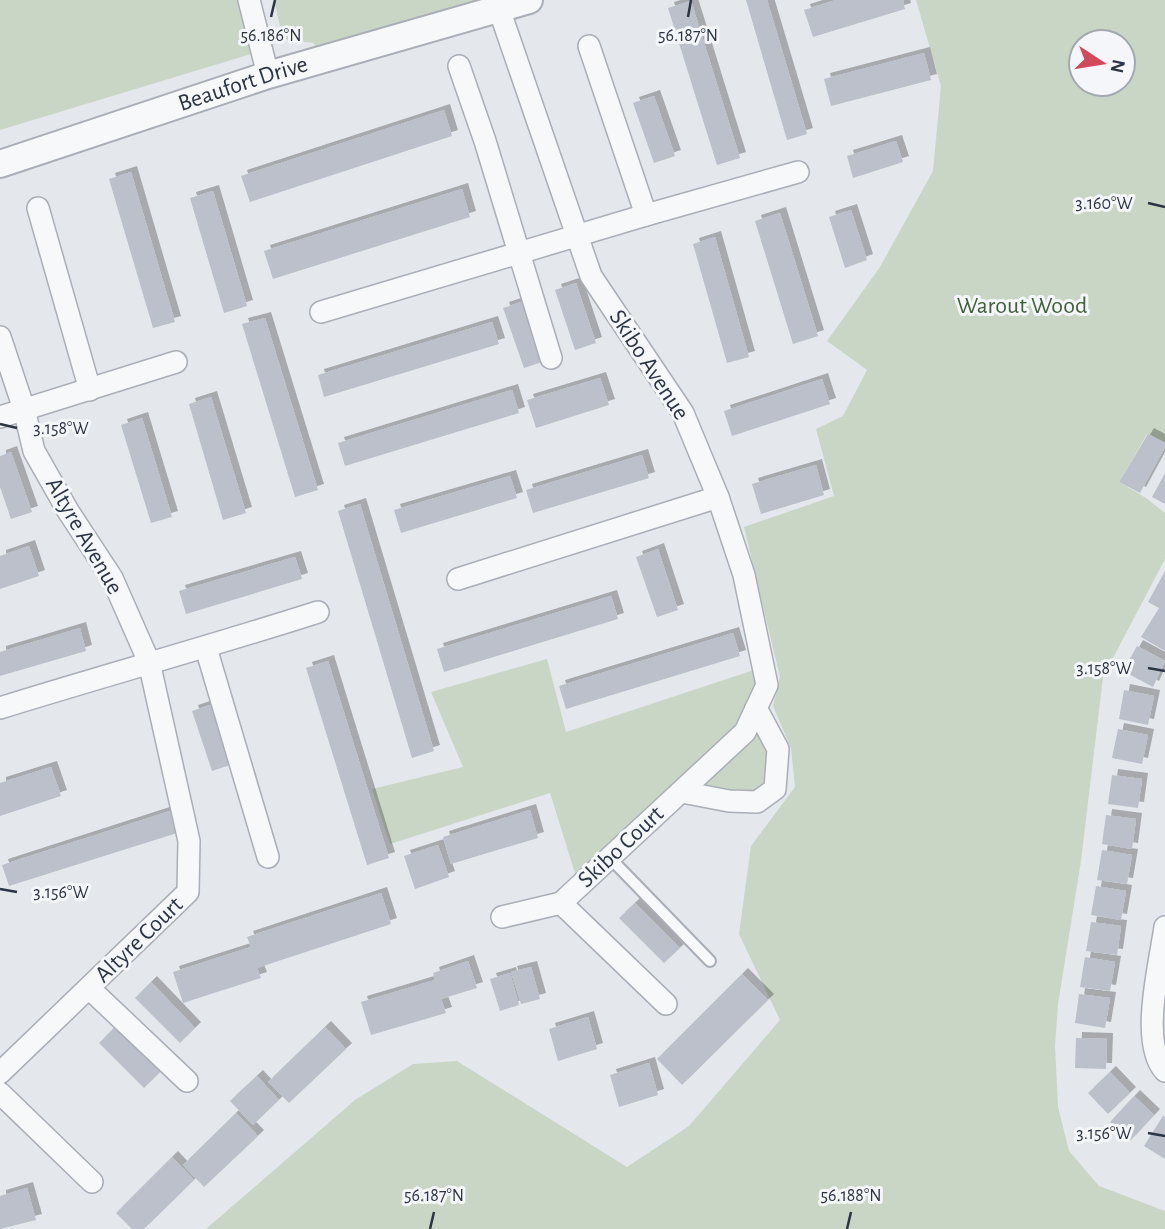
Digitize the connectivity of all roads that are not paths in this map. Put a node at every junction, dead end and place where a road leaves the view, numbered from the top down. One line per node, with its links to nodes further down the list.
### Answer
1 (248, 0): 6 (street)
2 (529, 0): 3 (street, Beaufort Drive)
3 (499, 9): 6 (street, Beaufort Drive); 11 (street, Skibo Avenue)
4 (589, 46): 10 (street)
5 (459, 66): 12 (street)
6 (268, 75): 7 (street, Beaufort Drive)
7 (0, 164)
8 (798, 172): 10 (street)
9 (38, 208): 17 (street)
10 (646, 215): 11 (street)
11 (576, 237): 12 (street); 20 (street, Skibo Avenue)
12 (519, 254): 13 (street); 15 (street)
13 (321, 312)
14 (0, 337): 18 (street, Altyre Avenue)
15 (551, 358)
16 (176, 362): 17 (street)
17 (90, 390): 18 (street)
18 (24, 409): 19 (street); 24 (street, Altyre Avenue)
19 (0, 417)
20 (718, 496): 21 (street); 26 (street, Skibo Avenue)
21 (458, 579)
22 (318, 612): 23 (street)
23 (206, 648): 24 (street); 28 (street)
24 (149, 662): 25 (street); 30 (street, Altyre Avenue)
25 (0, 708)
26 (756, 708): 27 (street, Skibo Avenue); 27 (street)
27 (682, 792): 29 (street, Skibo Court)
28 (268, 857)
29 (610, 858): 31 (street, Skibo Court); 34 (lane)
30 (188, 892): 35 (street, Altyre Court)
31 (561, 903): 32 (street, Skibo Court); 36 (street, Skibo Court)
32 (502, 917)
33 (1165, 927): 37 (street)
34 (710, 961)
35 (89, 988): 38 (street, Altyre Court); 39 (street, Altyre Court)
36 (666, 1004)
37 (1165, 1071)
38 (0, 1073)
39 (187, 1082)
40 (0, 1093): 41 (street)
41 (92, 1182)

